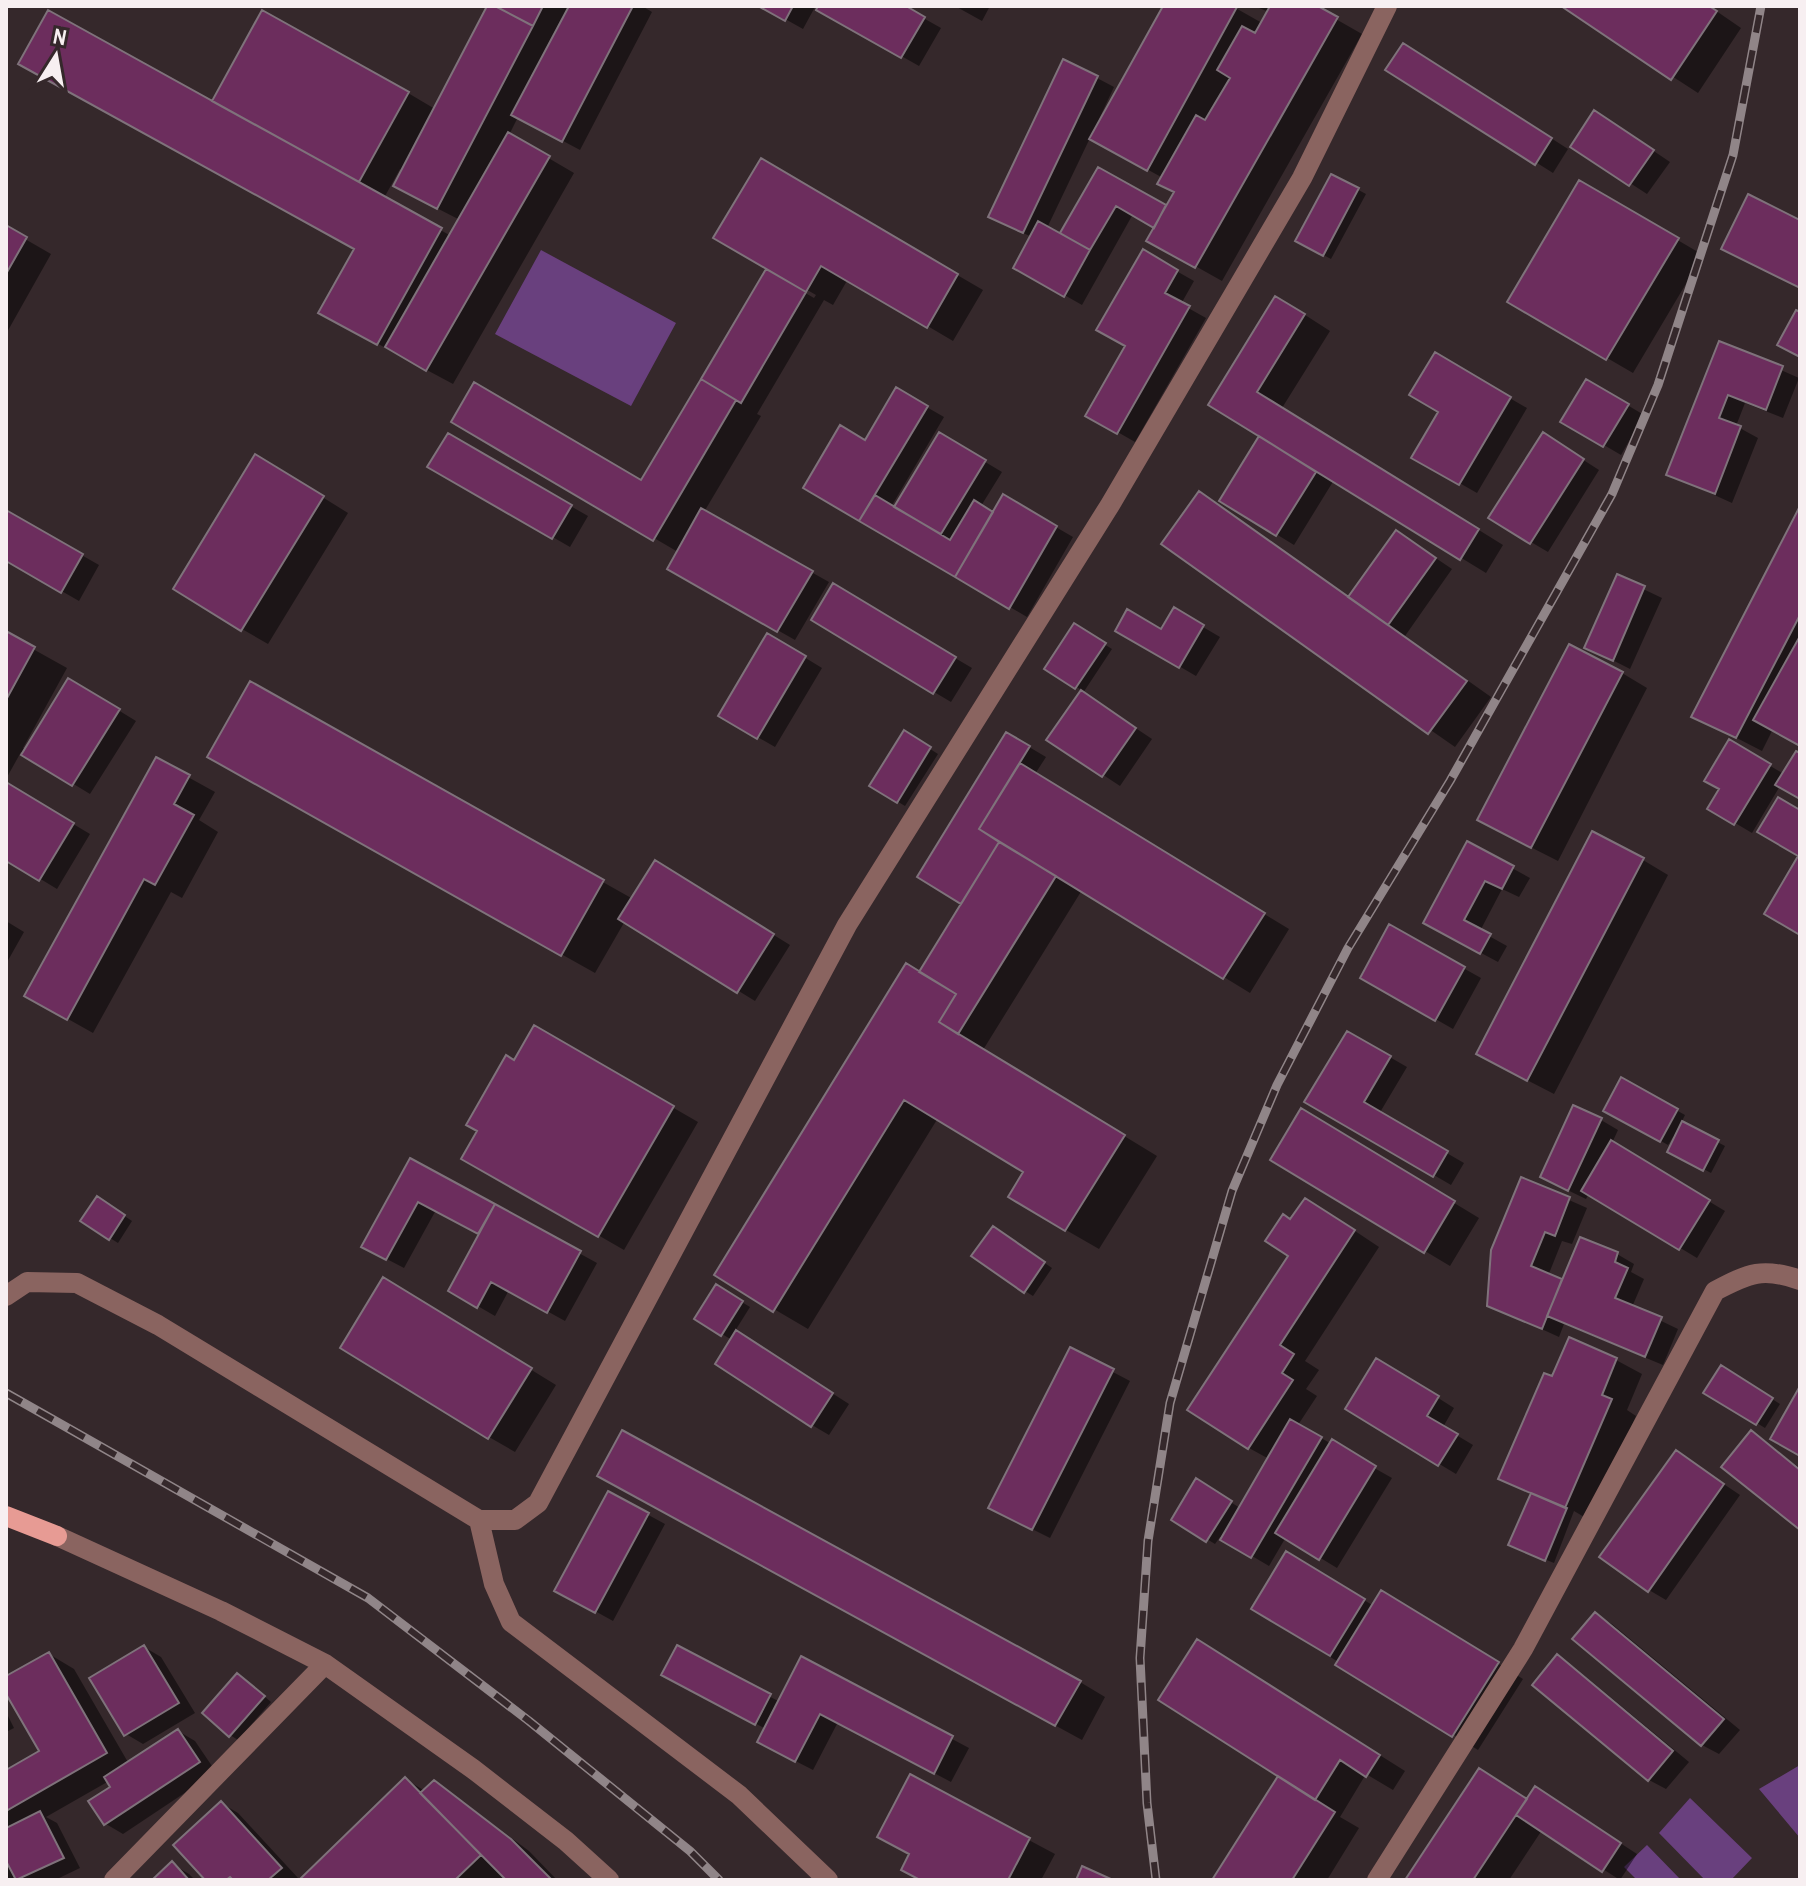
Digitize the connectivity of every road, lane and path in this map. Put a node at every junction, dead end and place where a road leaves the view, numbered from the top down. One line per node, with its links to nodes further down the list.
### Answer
1 (1387, 6): 5 (street)
2 (1800, 1280): 11 (street)
3 (6, 1296): 5 (street)
4 (6, 1516): 6 (main road)
5 (479, 1520): 10 (street)
6 (57, 1536): 7 (street)
7 (325, 1664): 8 (street); 9 (street)
8 (114, 1880)
9 (609, 1880)
10 (828, 1880)
11 (1377, 1880)

